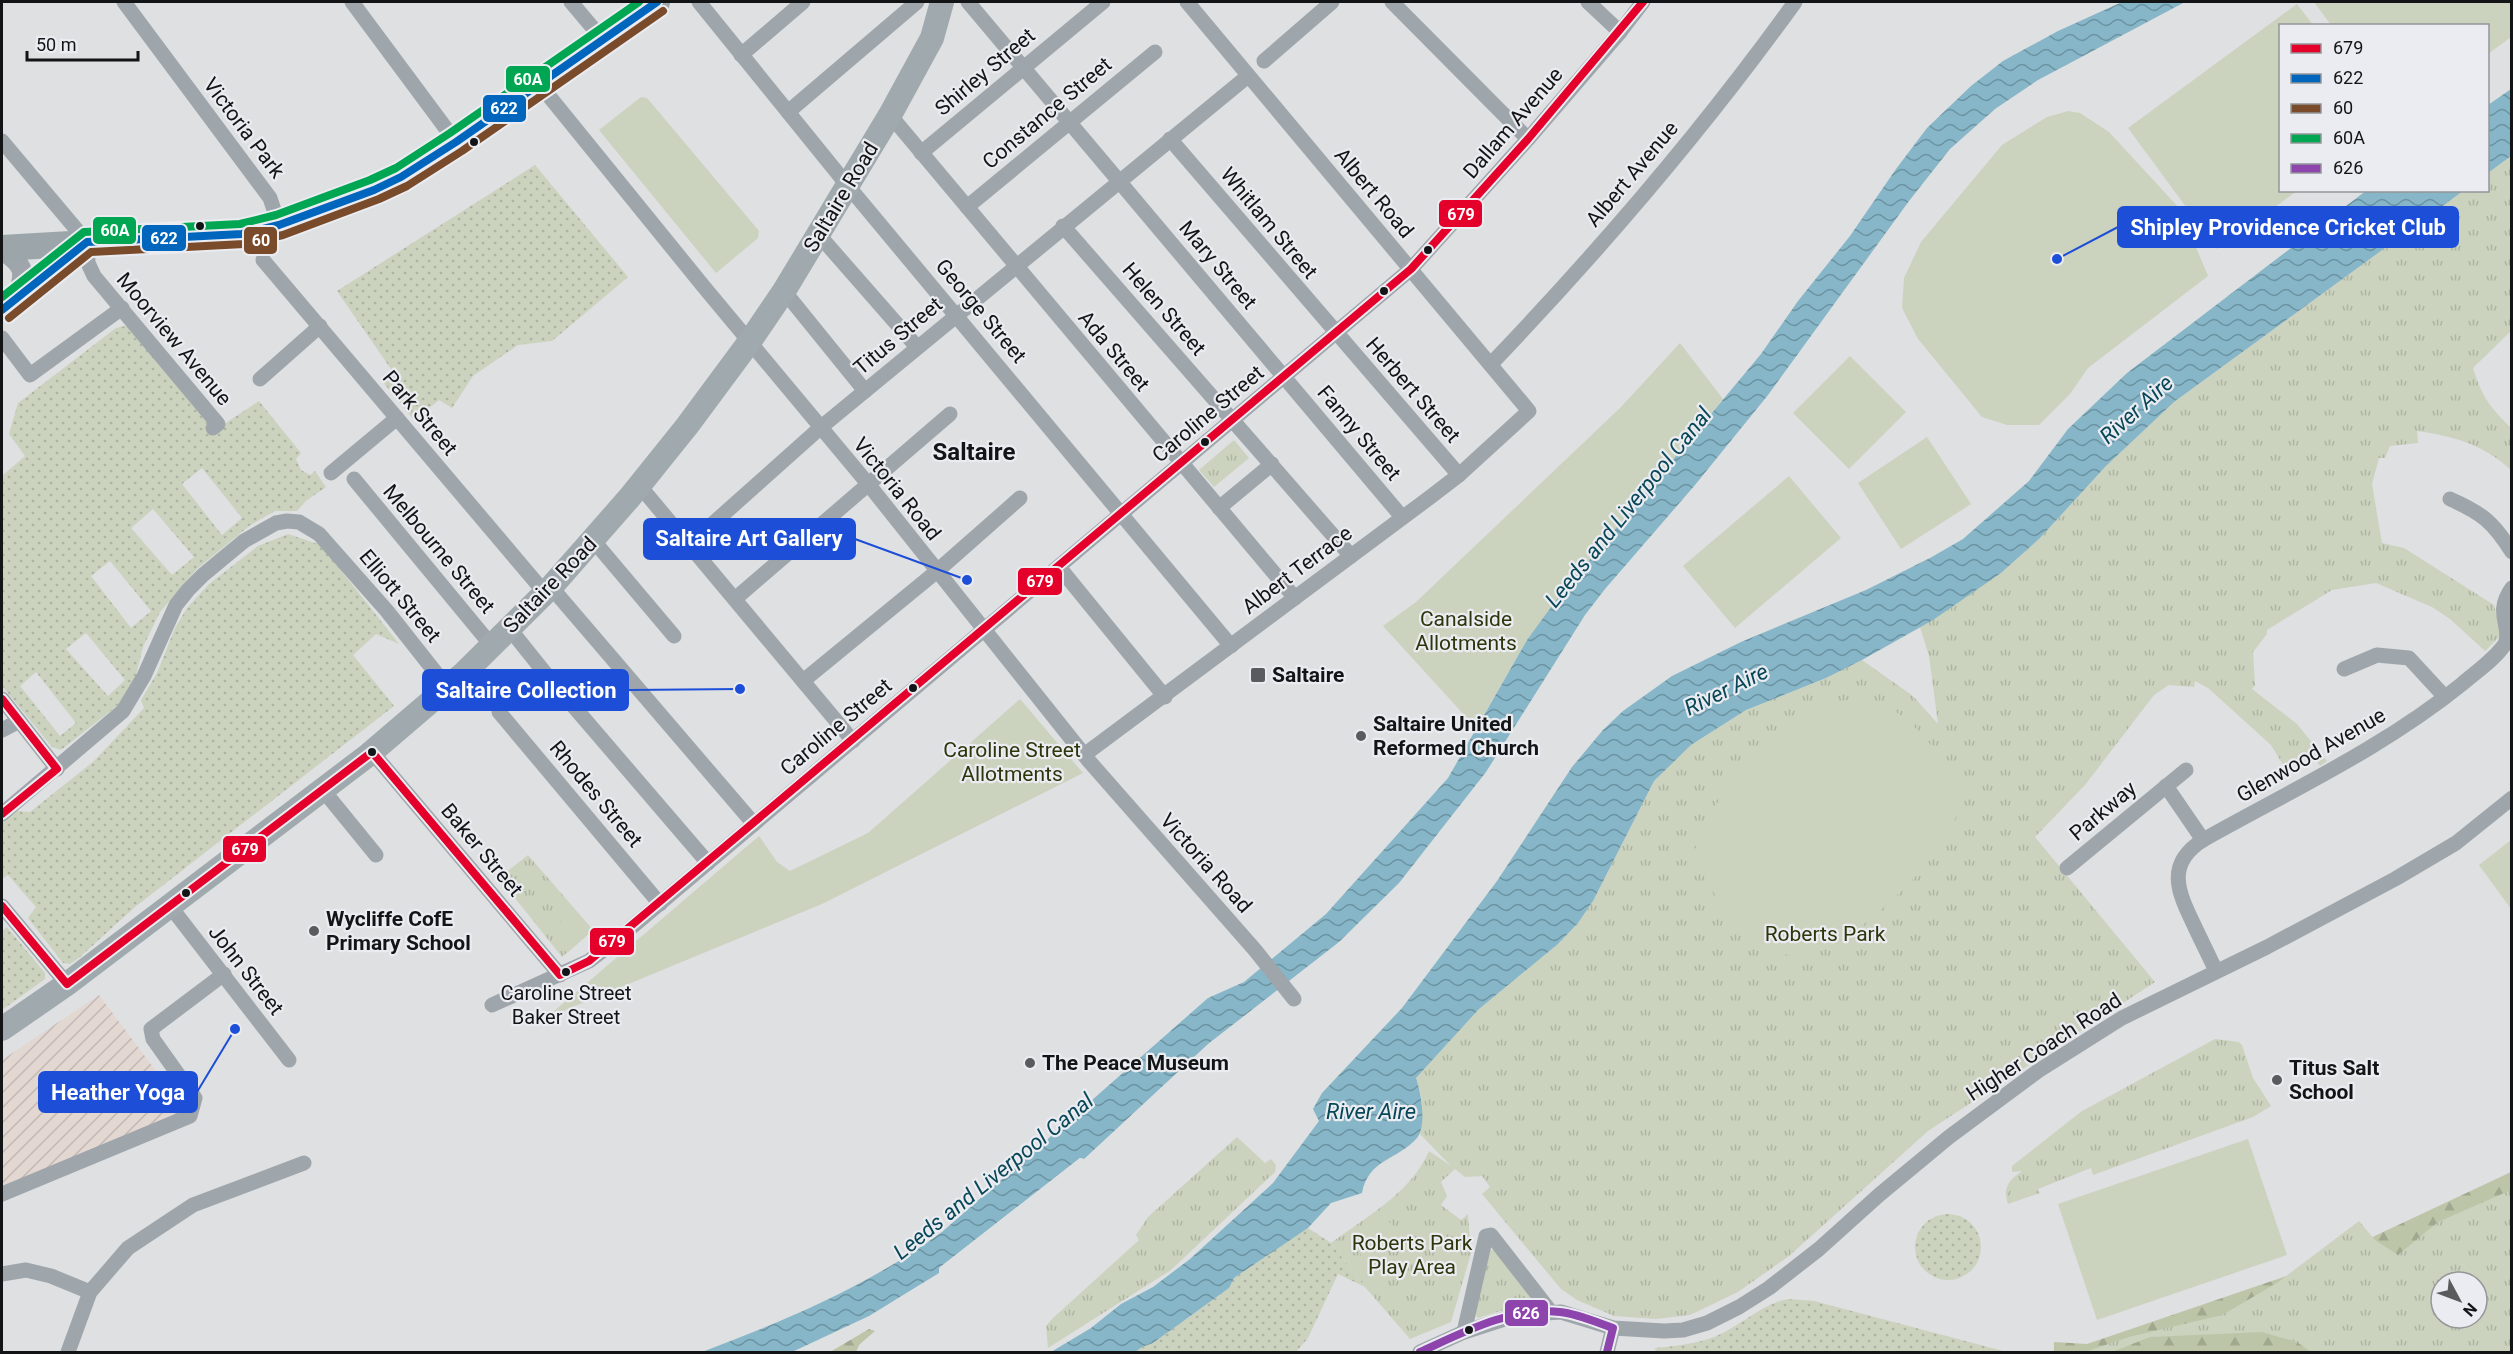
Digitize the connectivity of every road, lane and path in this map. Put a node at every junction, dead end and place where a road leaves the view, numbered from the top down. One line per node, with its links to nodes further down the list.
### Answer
1 (124, 2): 36 (street, Victoria Park)
2 (572, 2): 18 (street)
3 (657, 2): 18 (highway)
4 (699, 2): 20 (street, George Street)
5 (803, 2): 20 (street)
6 (917, 2): 25 (street)
7 (942, 2): 26 (main road, Saltaire Road)
8 (1103, 2): 22 (street, Shirley Street)
9 (1187, 2): 23 (street, Albert Road)
10 (1332, 2): 21 (street)
11 (1392, 2): 29 (street)
12 (1588, 2): 17 (street)
13 (1643, 2): 17 (street, Dallam Avenue)
14 (1795, 2): 53 (street, Albert Avenue)
15 (357, 3): 31 (street)
16 (977, 5): 22 (street, Mary Street)
17 (1620, 32): 29 (street, Dallam Avenue)
18 (603, 40): 24 (highway)
19 (1155, 52): 27 (street, Constance Street)
20 (741, 55): 25 (street, George Street)
21 (1264, 62)
22 (1024, 67): 27 (street, Mary Street); 32 (street, Shirley Street)
23 (1248, 76): 28 (street, Titus Street); 43 (street, Albert Road)
24 (540, 85): 31 (highway); 51 (street, Victoria Road)
25 (788, 112): 34 (street, George Street)
26 (890, 115): 32 (street, Ada Street); 34 (main road, Saltaire Road)
27 (1070, 122): 33 (street, Mary Street); 35 (street, Constance Street)
28 (1170, 139): 33 (street, Titus Street); 49 (street, Whitlam Street)
29 (1528, 139): 43 (street, Dallam Avenue)
30 (2, 141): 39 (street)
31 (456, 142): 36 (highway)
32 (921, 153): 35 (street, Ada Street)
33 (1119, 180): 37 (street, Titus Street); 54 (street, Mary Street)
34 (848, 186): 38 (main road, Saltaire Road); 47 (street, George Street)
35 (966, 207): 42 (street, Ada Street)
36 (279, 225): 39 (highway)
37 (1064, 226): 42 (street, Titus Street); 60 (street, Helen Street)
38 (818, 234): 44 (main road, Saltaire Road); 52 (street)
39 (87, 242): 40 (highway); 45 (street); 46 (street, Moorview Avenue)
40 (2, 249): 45 (street)
41 (263, 260): 48 (street, Park Street)
42 (1015, 266): 47 (street, Titus Street); 63 (street, Ada Street)
43 (1411, 269): 49 (street, Caroline Street); 53 (street, Albert Road)
44 (784, 291): 51 (main road, Saltaire Road); 56 (street)
45 (9, 304)
46 (122, 308): 50 (street); 61 (street, Moorview Avenue)
47 (957, 314): 52 (street, Titus Street); 73 (street, George Street)
48 (320, 326): 55 (street); 59 (street, Park Street)
49 (1335, 333): 54 (street, Caroline Street); 66 (street, Herbert Street)
50 (2, 338)
51 (750, 341): 62 (street, Victoria Road); 68 (main road, Saltaire Road)
52 (917, 347): 56 (street, Titus Street)
53 (1491, 363): 57 (street, Albert Road)
54 (1284, 376): 60 (street, Caroline Street); 74 (street, Fanny Street)
55 (260, 379)
56 (865, 391): 62 (street, Titus Street)
57 (1530, 411): 66 (street, Albert Terrace)
58 (950, 414): 69 (street)
59 (397, 418): 65 (street); 82 (street, Park Street)
60 (1233, 419): 63 (street, Caroline Street); 64 (street, Helen Street)
61 (213, 428)
62 (820, 428): 69 (street, Victoria Road); 76 (street, Titus Street)
63 (1181, 464): 72 (street, Ada Street); 73 (street, Caroline Street)
64 (1272, 464): 72 (street); 78 (street, Helen Street)
65 (331, 473)
66 (1459, 475): 74 (street, Albert Terrace)
67 (354, 479): 89 (street, Melbourne Street)
68 (639, 485): 75 (main road, Saltaire Road); 76 (street)
69 (868, 485): 80 (street, Victoria Road); 83 (street)
70 (1020, 498): 80 (street)
71 (2450, 499): 77 (street)
72 (1219, 508): 84 (street, Ada Street)
73 (1122, 514): 79 (street, Caroline Street); 90 (street, George Street)
74 (1402, 517): 78 (street, Albert Terrace)
75 (593, 540): 82 (main road, Saltaire Road); 88 (street)
76 (690, 544): 83 (street)
77 (2511, 552)
78 (1351, 556): 84 (street, Albert Terrace)
79 (1059, 567): 86 (street, Caroline Street); 94 (street)
80 (936, 572): 86 (street, Victoria Road); 92 (street)
81 (2511, 588): 87 (street, Glenwood Avenue)
82 (548, 590): 85 (main road, Saltaire Road); 109 (street, Park Street)
83 (736, 598): 92 (street)
84 (1295, 598): 90 (street, Albert Terrace)
85 (509, 628): 89 (main road, Saltaire Road); 112 (street)
86 (984, 630): 100 (street, Caroline Street); 102 (street, Victoria Road)
87 (2510, 635): 95 (street, Glenwood Avenue)
88 (674, 636)
89 (492, 646): 93 (main road, Saltaire Road)
90 (1231, 646): 94 (street, Albert Terrace)
91 (2344, 669): 95 (street)
92 (803, 681): 100 (street)
93 (447, 687): 101 (main road, Saltaire Road); 103 (street, Elliott Street)
94 (1166, 697): 102 (street, Albert Terrace)
95 (2445, 697): 110 (street, Glenwood Avenue)
96 (2, 699): 98 (street)
97 (499, 712): 114 (street, Rhodes Street)
98 (19, 721): 99 (street); 103 (street)
99 (2, 730)
100 (853, 741): 109 (street, Caroline Street)
101 (372, 752): 106 (main road, Saltaire Road); 119 (street, Baker Street)
102 (1086, 758): 121 (street, Victoria Road)
103 (57, 769): 108 (street)
104 (2186, 770): 105 (street, Parkway)
105 (2166, 786): 110 (street, Parkway); 113 (street, Parkway)
106 (322, 790): 111 (street); 116 (main road, Saltaire Road)
107 (2511, 798): 117 (street, Higher Coach Road)
108 (2, 814)
109 (754, 824): 112 (street, Caroline Street)
110 (2203, 840): 117 (street, Glenwood Avenue)
111 (376, 855)
112 (708, 863): 114 (street, Caroline Street)
113 (2067, 868)
114 (660, 904): 119 (street, Caroline Street)
115 (2, 906): 120 (street)
116 (170, 906): 118 (street, John Street); 120 (main road, Saltaire Road)
117 (2216, 971): 130 (street, Higher Coach Road)
118 (224, 974): 124 (street, John Street); 126 (street)
119 (560, 975): 122 (street, Caroline Street)
120 (67, 984): 123 (main road, Saltaire Road)
121 (1292, 997)
122 (492, 1005)
123 (2, 1029)
124 (289, 1060)
125 (304, 1162): 128 (street)
126 (2, 1194)
127 (2, 1274): 128 (street)
128 (90, 1292): 133 (street)
129 (1551, 1312): 130 (street, Higher Coach Road); 131 (street, Higher Coach Road); 131 (street)
130 (1613, 1328): 134 (street)
131 (1464, 1332): 132 (street, Higher Coach Road)
132 (1430, 1351)
133 (68, 1353)
134 (1607, 1353)

